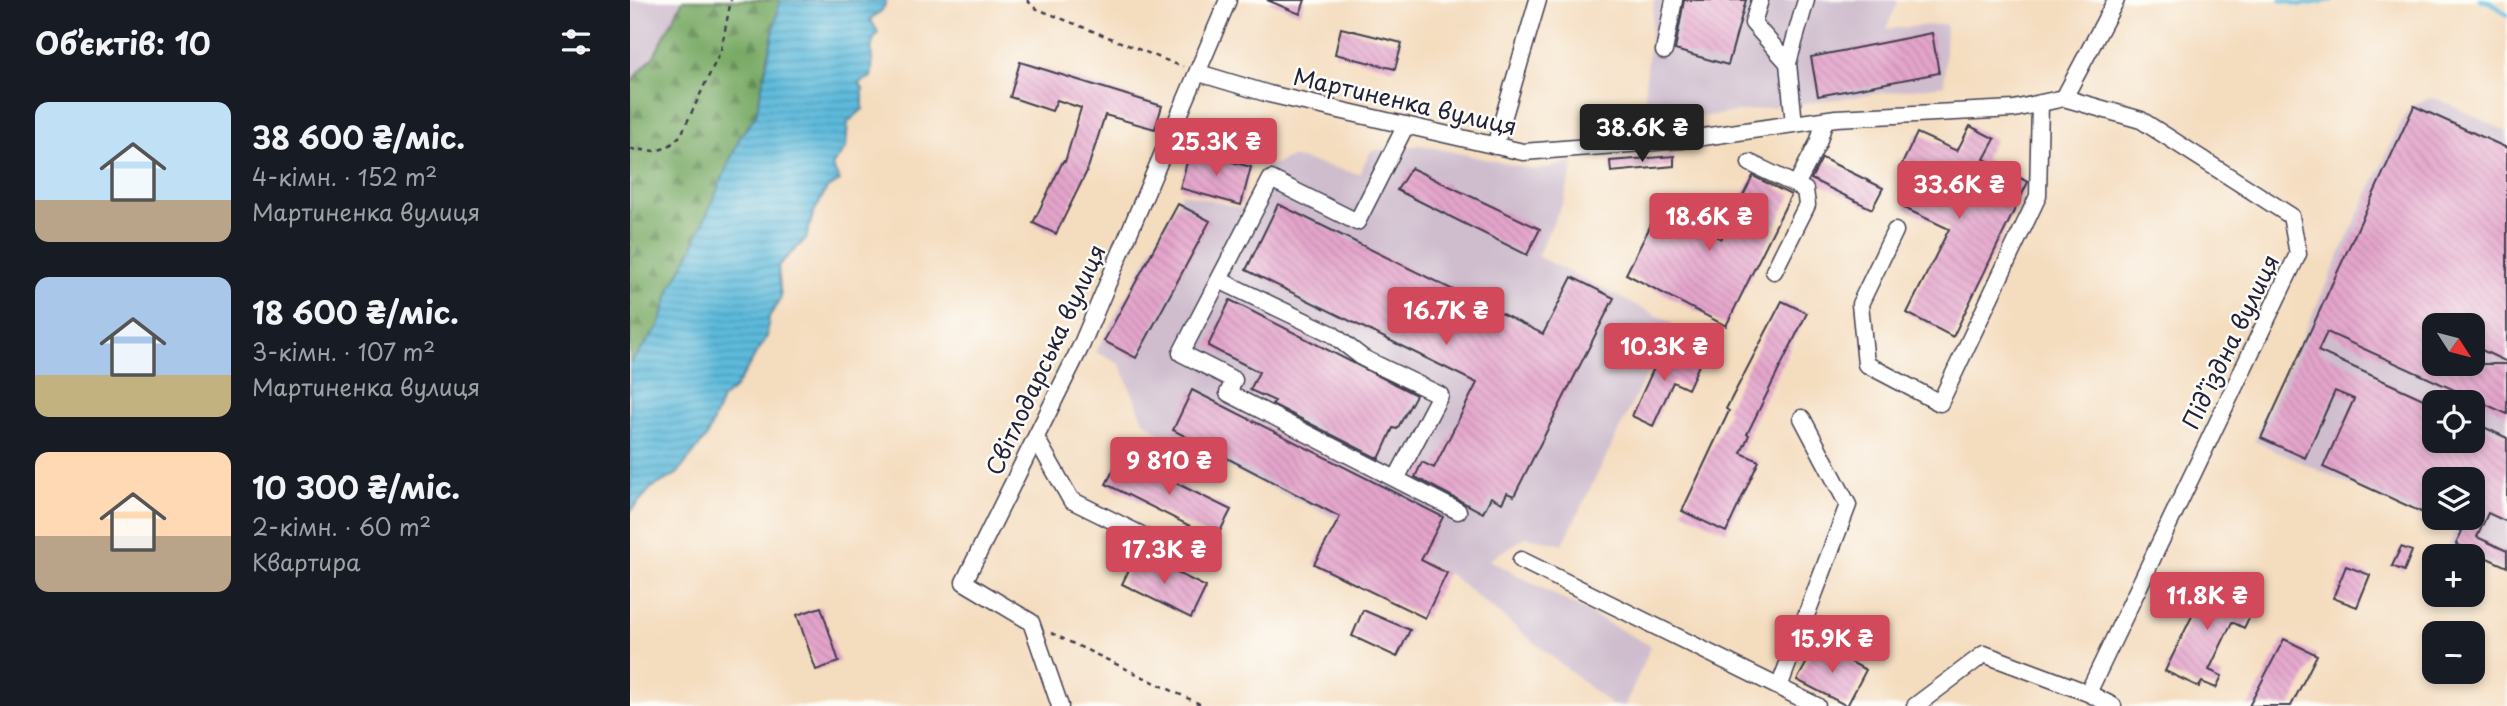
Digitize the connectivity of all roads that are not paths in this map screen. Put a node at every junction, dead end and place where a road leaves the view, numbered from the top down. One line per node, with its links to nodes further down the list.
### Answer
1 (1228, 0): 9 (street, Світлодарська вулиця)
2 (1538, 0): 15 (street)
3 (1674, 0): 7 (street)
4 (1760, 0): 8 (street)
5 (1806, 0): 8 (street)
6 (2116, 0): 10 (street)
7 (1664, 51)
8 (1788, 62): 13 (street)
9 (1199, 73): 14 (street, Мартиненка вулиця); 22 (street, Світлодарська вулиця)
10 (2064, 98): 11 (street, Мартиненка вулиця); 28 (street, Під’їздна вулиця)
11 (2040, 103): 12 (street, Мартиненка вулиця); 18 (street)
12 (1825, 120): 13 (street, Мартиненка вулиця); 17 (street)
13 (1794, 124): 15 (street, Мартиненка вулиця)
14 (1406, 125): 15 (street, Мартиненка вулиця); 20 (street)
15 (1495, 146)
16 (1750, 163): 17 (street)
17 (1796, 185): 19 (street)
18 (1895, 231)
19 (1774, 271)
20 (1219, 280): 23 (street); 23 (street)
21 (1801, 418): 27 (street)
22 (1036, 438): 25 (street); 29 (street, Світлодарська вулиця)
23 (1396, 479): 24 (street)
24 (1458, 511)
25 (1180, 554)
26 (1521, 560): 27 (street)
27 (1779, 687): 30 (street)
28 (2088, 693): 31 (street); 32 (street)
29 (1060, 706)
30 (1817, 706)
31 (1915, 706)
32 (2113, 706)

